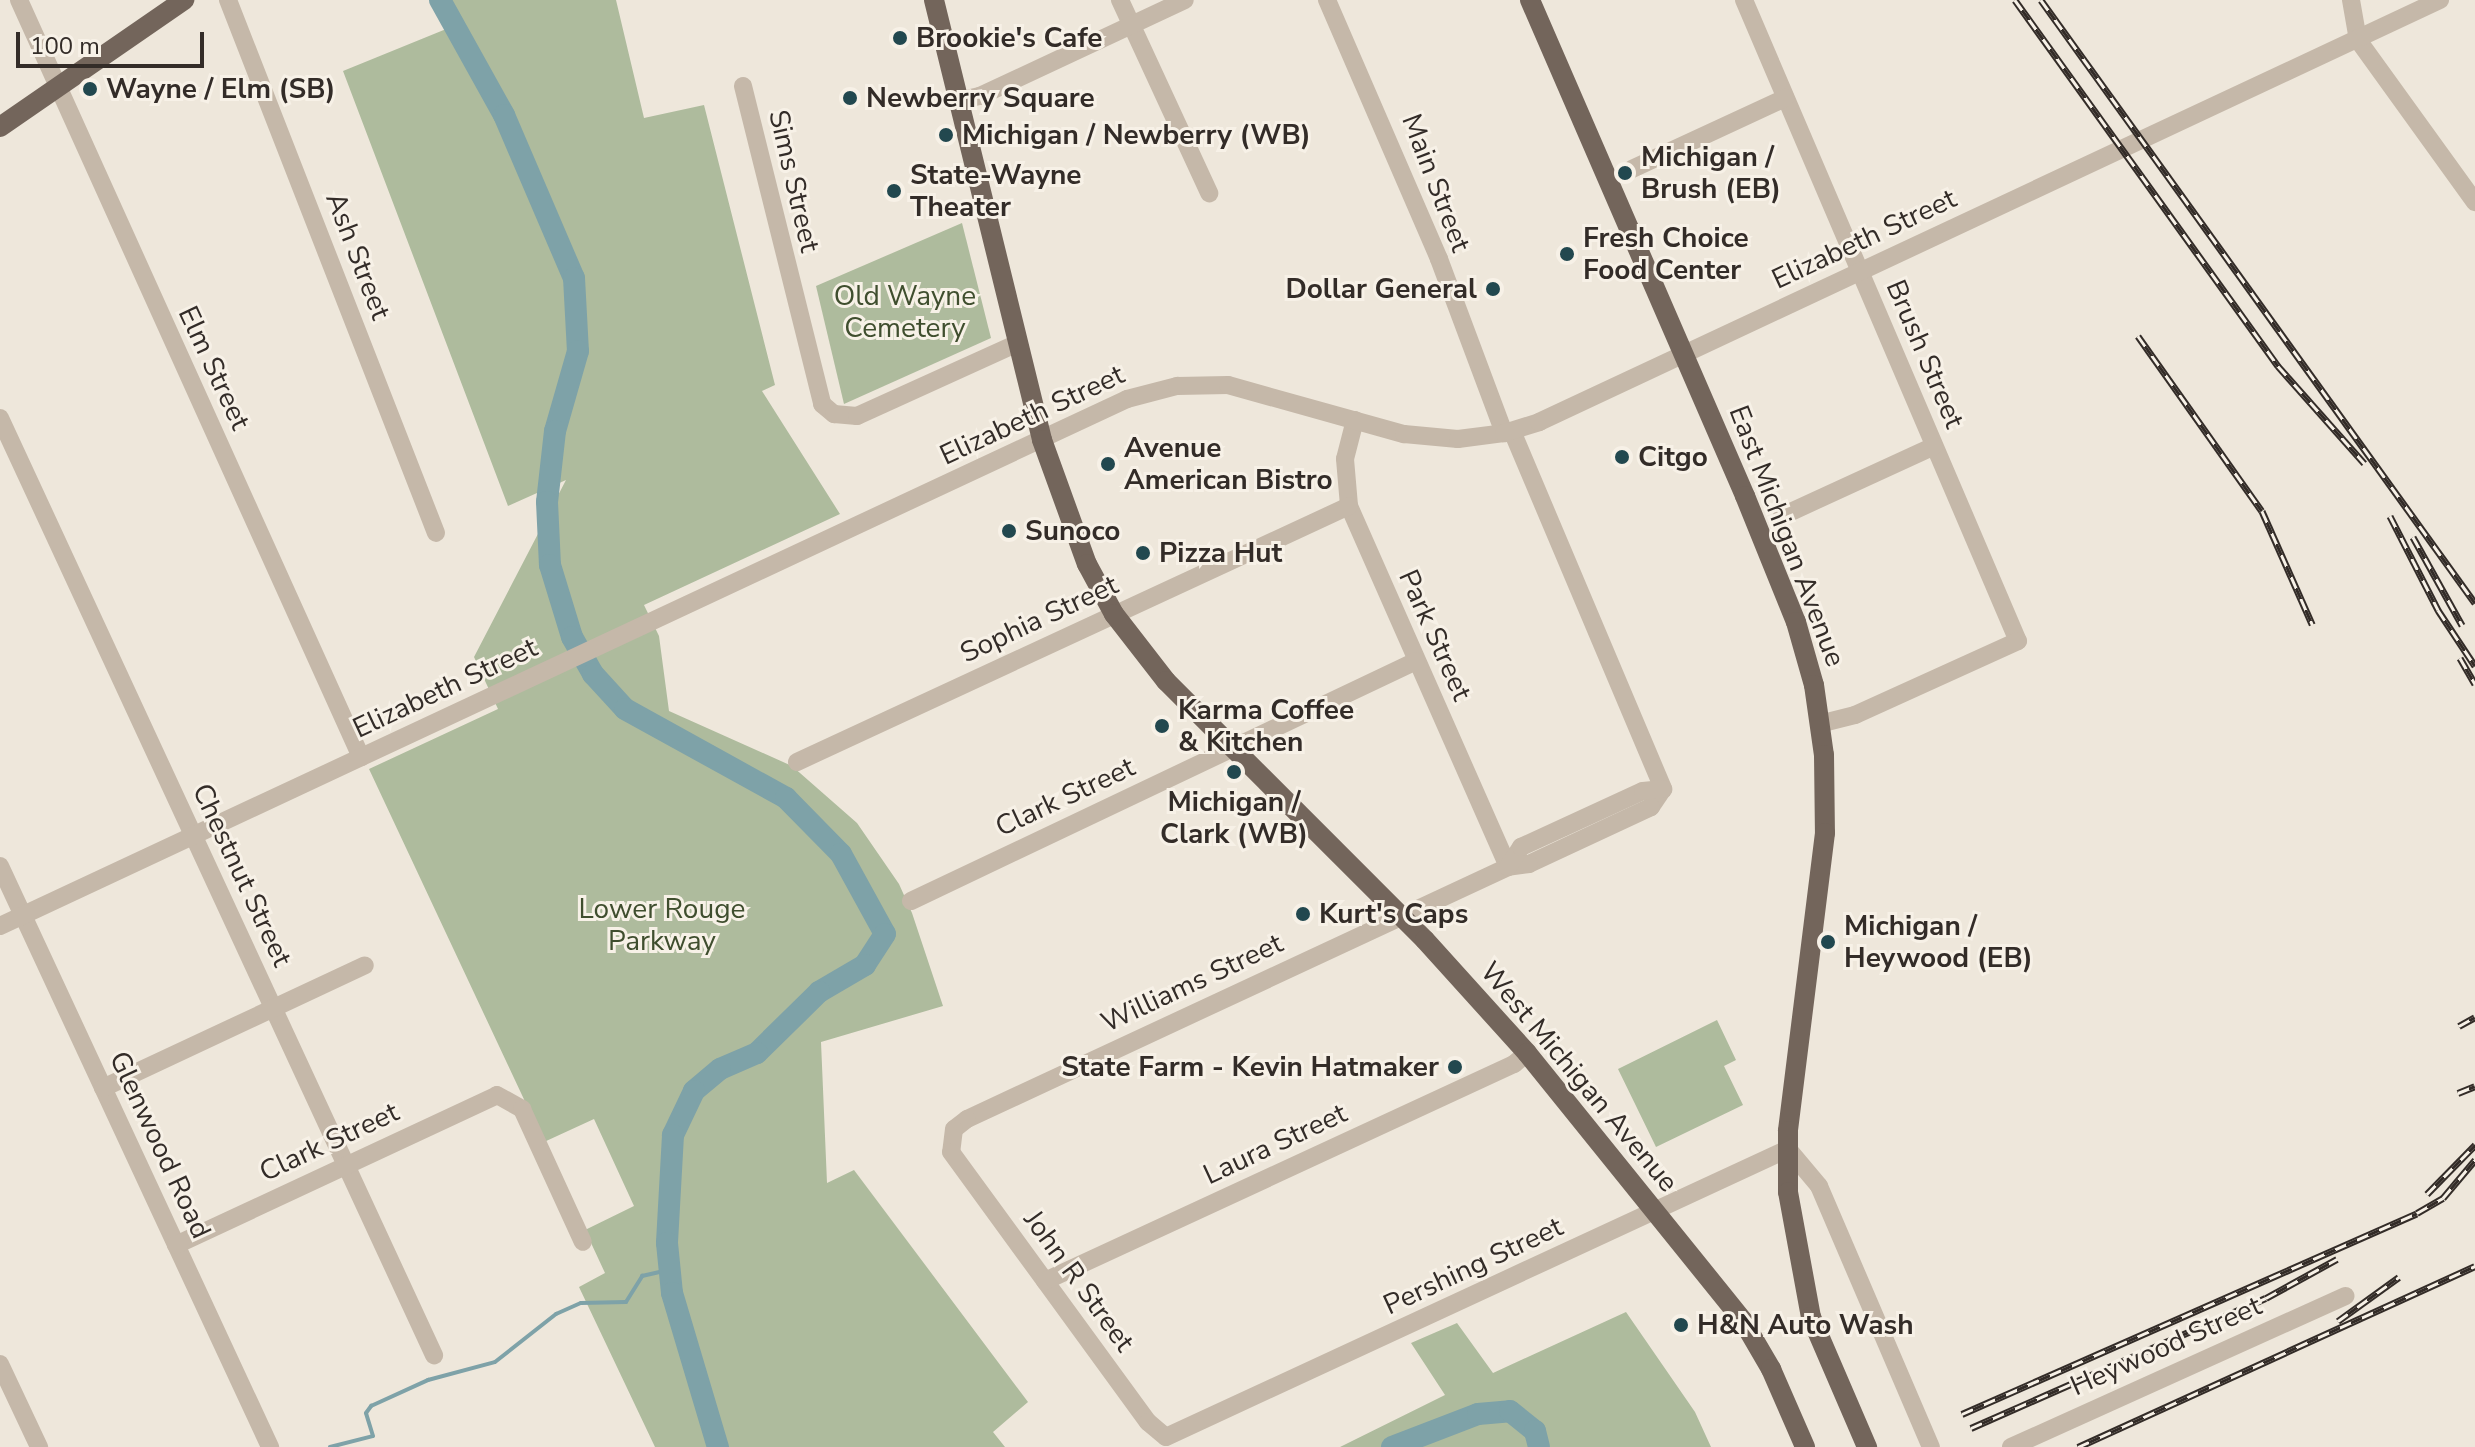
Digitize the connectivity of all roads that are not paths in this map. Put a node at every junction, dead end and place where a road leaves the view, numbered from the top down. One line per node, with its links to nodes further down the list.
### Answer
1 (19, 0): 15 (street, Elm Street)
2 (184, 0): 15 (main road)
3 (228, 0): 32 (street, Ash Street)
4 (934, 0): 17 (main road, West Michigan Avenue)
5 (1120, 0): 12 (street)
6 (1185, 0): 12 (street)
7 (1327, 0): 27 (street, Main Street)
8 (1530, 0): 24 (main road, East Michigan Avenue)
9 (1744, 0): 16 (street, Brush Street)
10 (2351, 0): 13 (street)
11 (2440, 0): 13 (street, Elizabeth Street)
12 (1132, 25): 17 (street); 21 (street)
13 (2358, 40): 20 (street); 22 (street, Elizabeth Street)
14 (743, 86): 23 (street, Sims Street)
15 (56, 88): 18 (main road); 37 (street, Elm Street)
16 (1785, 98): 19 (street); 22 (street, Brush Street)
17 (958, 101): 23 (main road, West Michigan Avenue)
18 (0, 127)
19 (1632, 169)
20 (2472, 191)
21 (1209, 193)
22 (1859, 272): 24 (street, Elizabeth Street); 29 (street, Brush Street)
23 (1018, 343): 28 (main road, West Michigan Avenue)
24 (1685, 354): 27 (street, Elizabeth Street); 35 (main road, East Michigan Avenue)
25 (0, 418): 40 (street, Chestnut Street)
26 (1355, 420): 27 (street, Elizabeth Street); 28 (street, Elizabeth Street); 30 (street, Park Street)
27 (1508, 432): 39 (street, Main Street)
28 (1042, 440): 33 (main road, West Michigan Avenue); 37 (street, Elizabeth Street)
29 (1934, 446): 31 (street); 35 (street, Brush Street)
30 (1349, 506): 33 (street, Sophia Street); 34 (street, Park Street)
31 (1782, 516)
32 (436, 533)
33 (1114, 614): 36 (main road, West Michigan Avenue); 38 (street, Sophia Street)
34 (1416, 661): 36 (street, Clark Street); 42 (street, Park Street)
35 (1820, 724): 52 (main road, East Michigan Avenue)
36 (1232, 748): 43 (street, Clark Street); 45 (main road, West Michigan Avenue)
37 (361, 757): 40 (street, Elizabeth Street)
38 (797, 762)
39 (1663, 789): 42 (street, Williams Street)
40 (193, 835): 44 (street, Elizabeth Street); 48 (street, Chestnut Street)
41 (0, 866): 44 (street, Glenwood Road)
42 (1508, 867): 45 (street, Williams Street)
43 (911, 901)
44 (23, 916): 46 (street, Elizabeth Street); 50 (street, Glenwood Road)
45 (1403, 917): 49 (main road, West Michigan Avenue); 51 (street, Williams Street)
46 (0, 926)
47 (365, 965): 48 (street)
48 (273, 1008): 50 (street); 53 (street, Chestnut Street)
49 (1527, 1053): 54 (main road, West Michigan Avenue); 57 (street, Laura Street)
50 (103, 1088): 56 (street, Glenwood Road)
51 (950, 1138): 57 (street, John R Street)
52 (1788, 1149): 54 (street, Pershing Street); 65 (main road, East Michigan Avenue); 66 (street)
53 (346, 1165): 55 (street, Clark Street); 56 (street, Clark Street); 59 (street, Chestnut Street)
54 (1655, 1212): 61 (street, Pershing Street); 64 (main road, West Michigan Avenue)
55 (583, 1242)
56 (176, 1245): 63 (street, Glenwood Road)
57 (1045, 1281): 61 (street, John R Street)
58 (2345, 1296): 67 (street, Heywood Street)
59 (434, 1355)
60 (0, 1364): 62 (street)
61 (1181, 1432)
62 (39, 1447)
63 (270, 1447)
64 (1805, 1447)
65 (1867, 1447)
66 (1931, 1447)
67 (2011, 1447)

